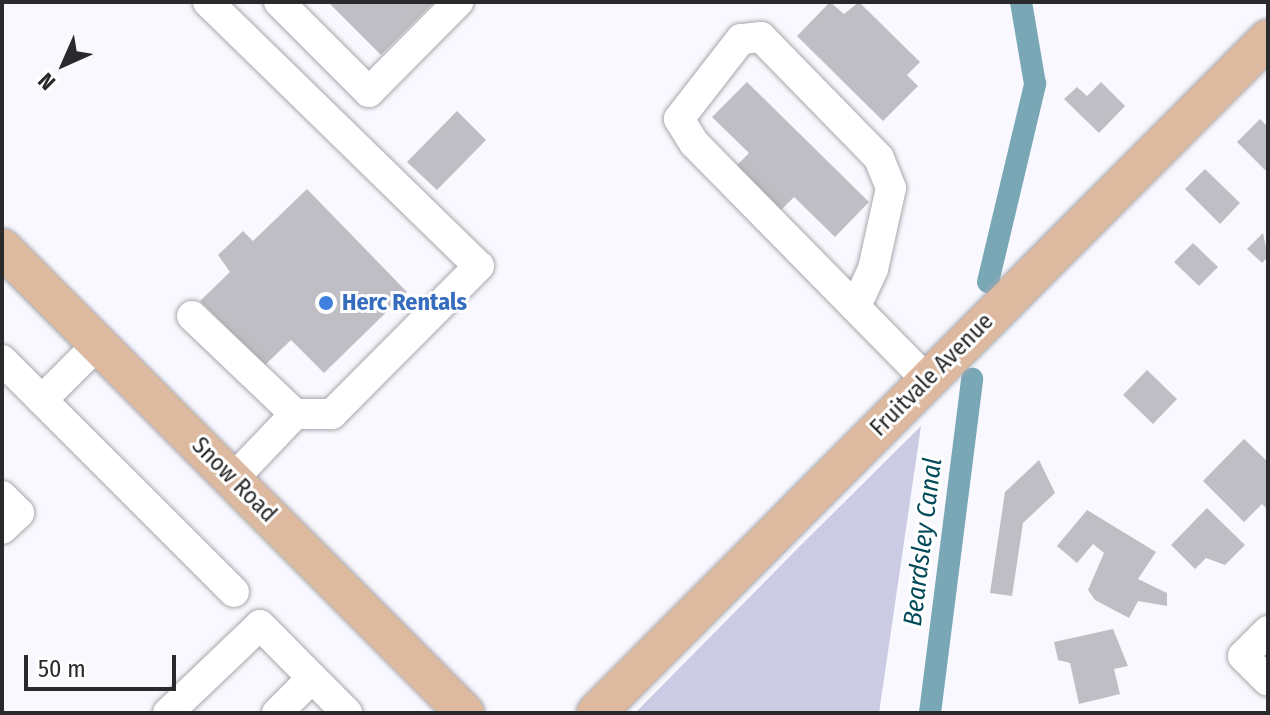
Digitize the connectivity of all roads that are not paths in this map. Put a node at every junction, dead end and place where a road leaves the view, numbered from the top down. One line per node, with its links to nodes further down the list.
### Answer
1 (208, 2): 12 (street)
2 (279, 2): 3 (street)
3 (458, 2)
4 (1268, 39): 10 (main road, Fruitvale Avenue)
5 (2, 248): 8 (main road, Snow Road)
6 (856, 306): 6 (street); 10 (street)
7 (192, 316): 12 (street)
8 (98, 344): 11 (street); 13 (main road, Snow Road)
9 (2, 360): 11 (street)
10 (927, 380): 24 (main road, Fruitvale Avenue)
11 (42, 400): 16 (street)
12 (295, 414): 13 (street)
13 (233, 479): 23 (main road, Snow Road)
14 (2, 496): 15 (street)
15 (2, 529)
16 (234, 592)
17 (1268, 631): 19 (street)
18 (312, 678): 20 (street); 21 (street); 22 (street)
19 (1268, 681)
20 (168, 713)
21 (277, 713)
22 (347, 713)
23 (465, 713)
24 (596, 713)

